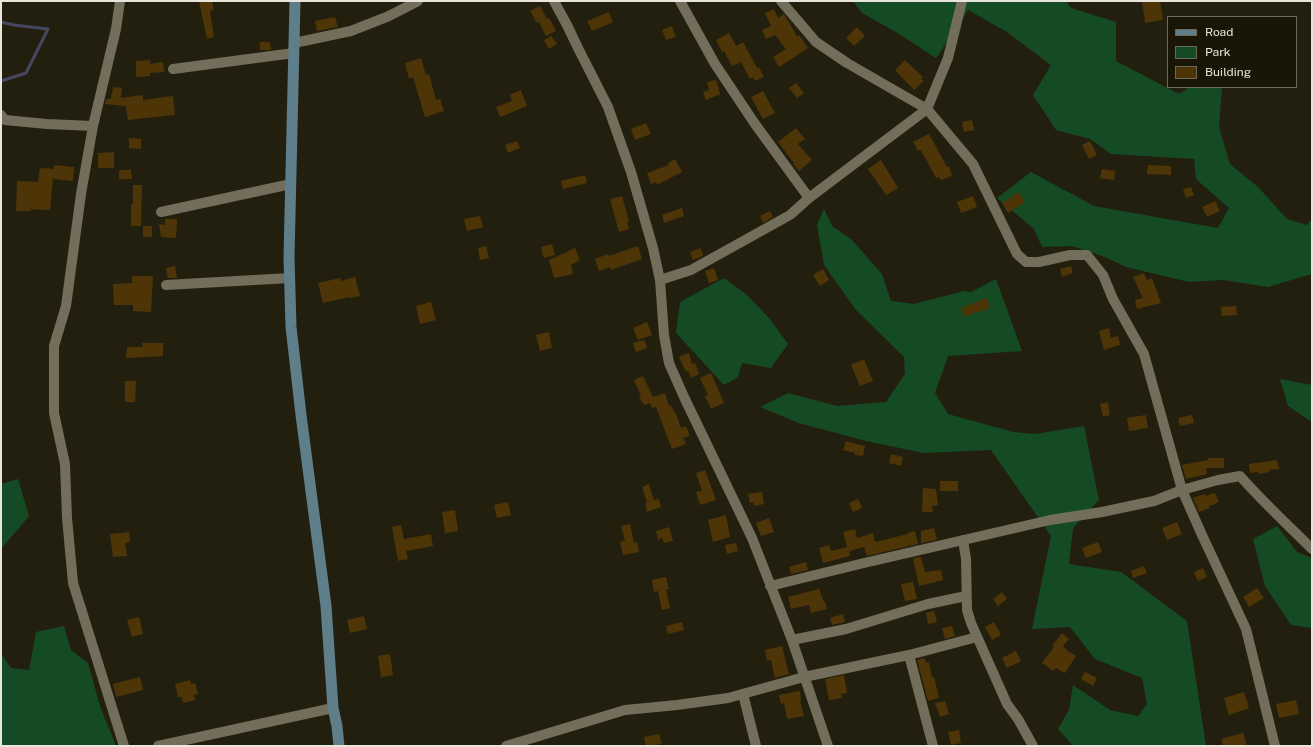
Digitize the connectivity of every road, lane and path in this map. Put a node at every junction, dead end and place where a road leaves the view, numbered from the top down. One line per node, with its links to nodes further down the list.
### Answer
1 (120, 1): 12 (street)
2 (295, 1): 8 (main road)
3 (418, 1): 8 (street)
4 (554, 1): 17 (street)
5 (680, 1): 14 (street)
6 (781, 1): 10 (street)
7 (962, 1): 10 (street)
8 (294, 48): 9 (street); 13 (main road)
9 (173, 69)
10 (927, 109): 14 (street); 19 (street)
11 (1, 115): 12 (street)
12 (93, 126): 30 (street)
13 (291, 184): 15 (street); 16 (main road)
14 (809, 198): 17 (street)
15 (161, 212)
16 (290, 278): 18 (street); 29 (main road)
17 (660, 280): 22 (street)
18 (166, 285)
19 (1182, 490): 20 (street); 21 (street); 38 (street)
20 (963, 540): 22 (street); 23 (street)
21 (1312, 549)
22 (770, 586): 25 (street)
23 (966, 596): 24 (street); 25 (street)
24 (977, 636): 26 (street); 37 (street)
25 (792, 640): 27 (street)
26 (909, 655): 27 (street); 36 (street)
27 (804, 676): 28 (street); 35 (street)
28 (743, 694): 33 (street); 34 (street)
29 (333, 708): 31 (street); 32 (main road)
30 (124, 746)
31 (158, 746)
32 (339, 746)
33 (506, 746)
34 (756, 746)
35 (828, 746)
36 (933, 746)
37 (1033, 746)
38 (1275, 746)

